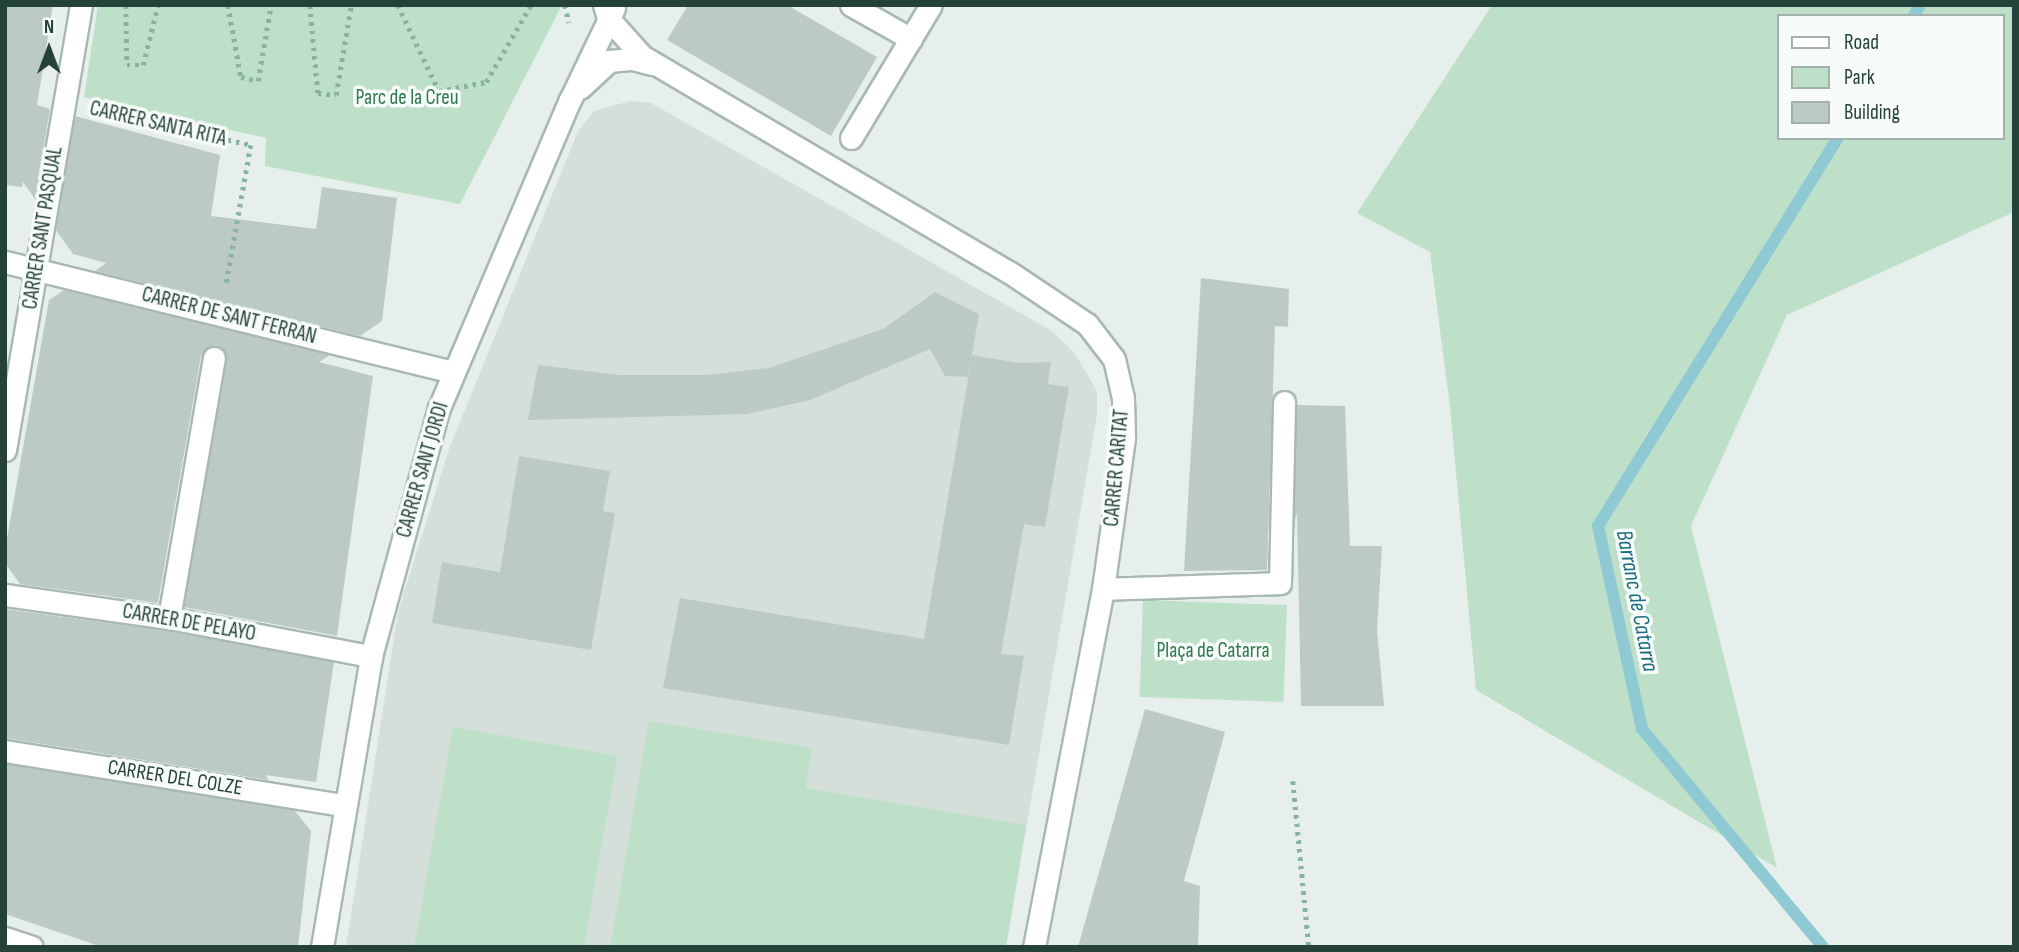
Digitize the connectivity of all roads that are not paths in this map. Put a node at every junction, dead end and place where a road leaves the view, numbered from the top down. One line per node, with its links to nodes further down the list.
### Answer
1 (81, 5): 10 (street, CARRER SANT PASQUAL)
2 (851, 5): 5 (street)
3 (931, 5): 5 (street)
4 (609, 10): 6 (street, CARRER CARITAT); 7 (street, CARRER SANT JORDI)
5 (911, 39): 8 (street)
6 (659, 66): 7 (street, CARRER CARITAT); 15 (street, CARRER CARITAT)
7 (570, 100): 12 (street, CARRER SANT JORDI)
8 (851, 138)
9 (5, 262): 10 (street, CARRER DE SANT FERRAN)
10 (37, 270): 12 (street, CARRER DE SANT FERRAN); 14 (street, CARRER SANT PASQUAL)
11 (214, 358): 17 (street)
12 (452, 372): 18 (street, CARRER SANT JORDI)
13 (1284, 402): 15 (street)
14 (5, 450)
15 (1103, 589): 24 (street, CARRER CARITAT)
16 (5, 595): 17 (street, CARRER DE PELAYO)
17 (169, 618): 18 (street, CARRER DE PELAYO)
18 (371, 656): 20 (street, CARRER SANT JORDI)
19 (5, 751): 20 (street, CARRER DEL COLZE)
20 (344, 805): 23 (street, CARRER SANT JORDI)
21 (5, 938): 22 (street)
22 (32, 947)
23 (322, 947)
24 (1034, 947)

